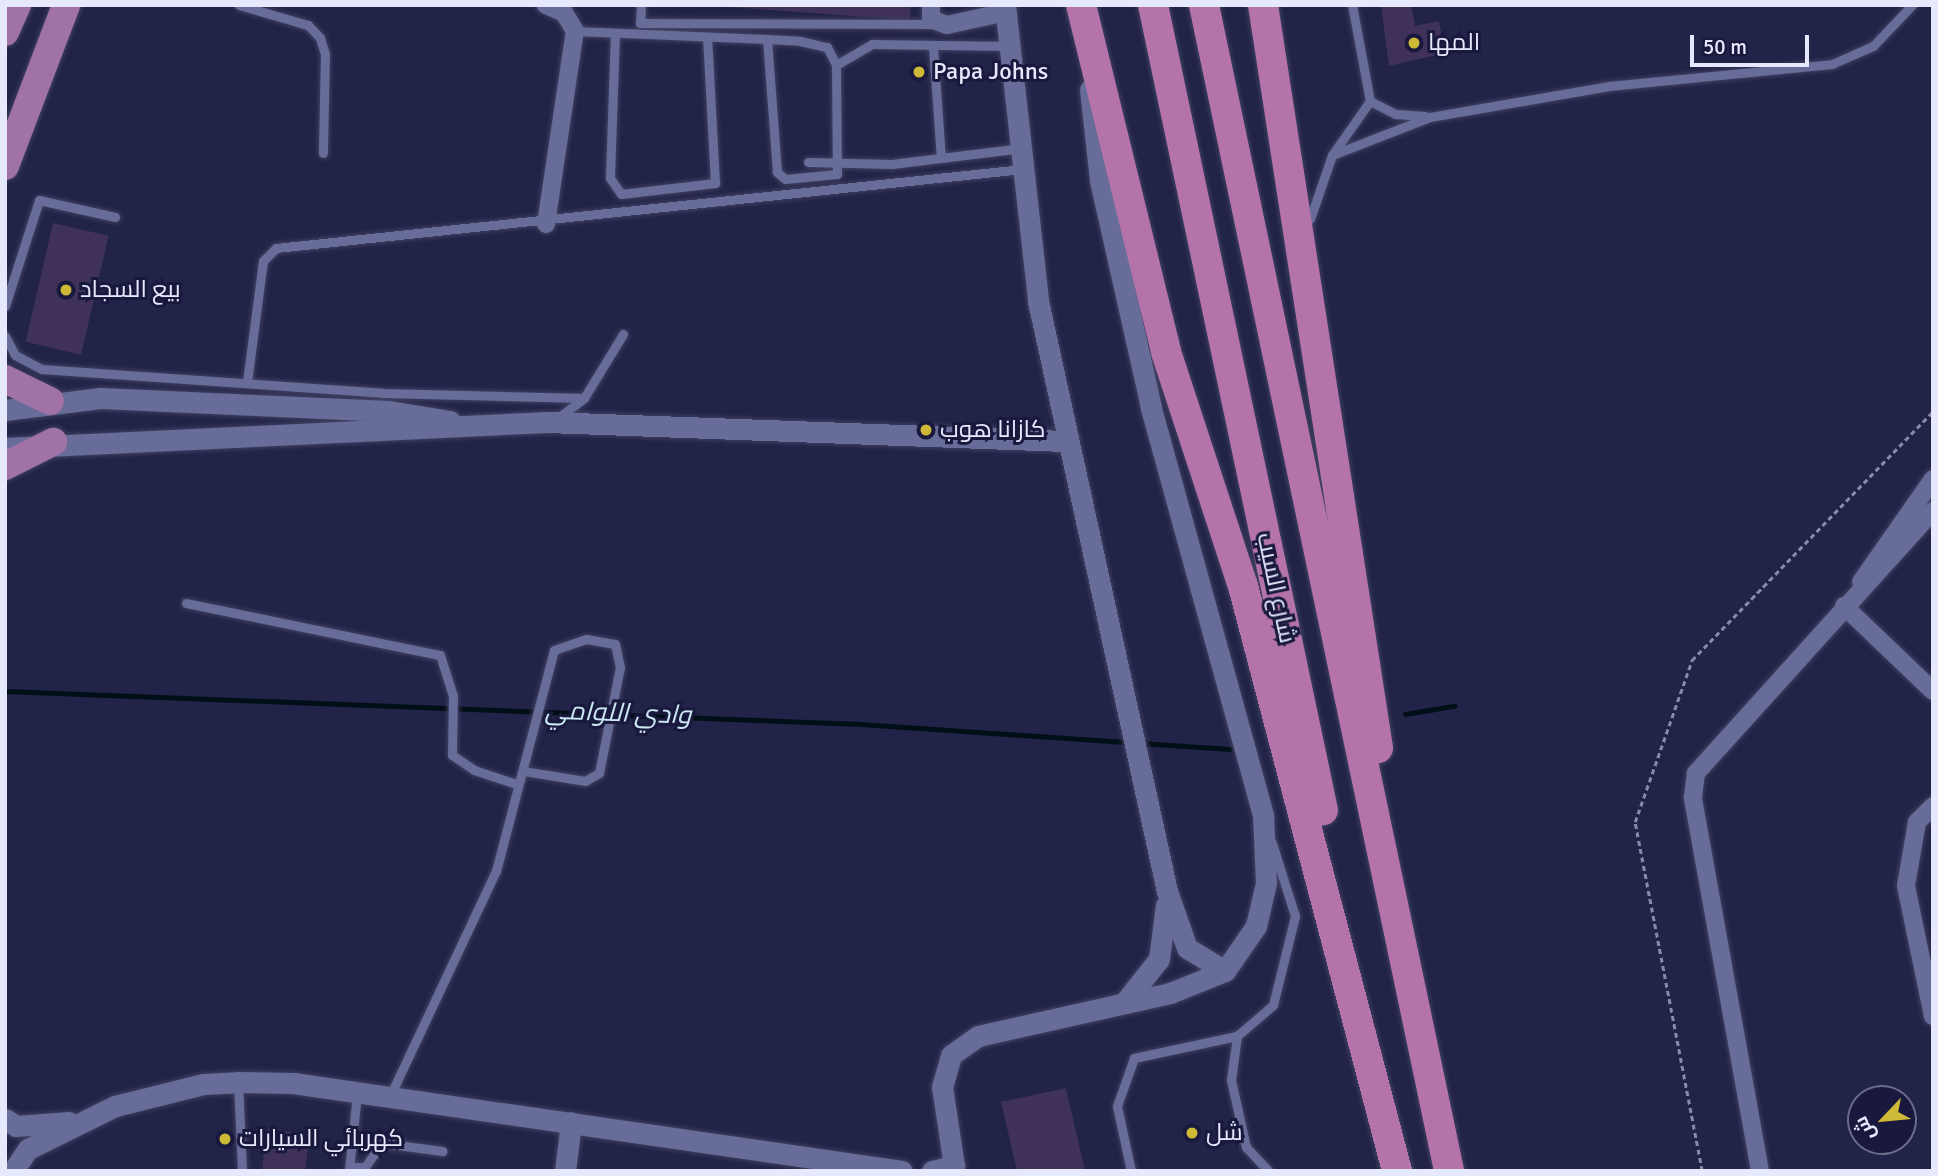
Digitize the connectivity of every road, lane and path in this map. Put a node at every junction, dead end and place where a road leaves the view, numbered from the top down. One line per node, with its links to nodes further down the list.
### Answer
1 (17, 5): 16 (main road)
2 (66, 5): 31 (main road)
3 (239, 5): 25 (lane)
4 (546, 5): 15 (street)
5 (641, 5): 14 (lane)
6 (931, 5): 14 (street)
7 (1081, 5): 57 (street); 80 (highway)
8 (1153, 5): 80 (highway, شارع السيب)
9 (1204, 5): 59 (highway, شارع السيب)
10 (1263, 5): 37 (highway)
11 (1352, 5): 23 (lane)
12 (1912, 5): 24 (lane)
13 (1006, 9): 14 (street); 20 (street)
14 (936, 24)
15 (575, 31): 17 (lane); 33 (street)
16 (5, 32)
17 (615, 33): 18 (lane); 18 (lane)
18 (707, 37): 19 (lane)
19 (767, 39): 22 (lane); 27 (lane)
20 (1011, 46): 21 (lane); 29 (street)
21 (933, 47): 22 (lane); 28 (lane)
22 (836, 65): 27 (lane)
23 (1370, 101): 24 (lane); 26 (lane)
24 (1430, 117): 26 (lane)
25 (323, 153)
26 (1332, 155): 37 (lane)
27 (840, 158): 28 (lane); 30 (lane)
28 (941, 158): 29 (lane)
29 (1025, 158): 33 (lane); 45 (street)
30 (808, 162)
31 (5, 166)
32 (115, 217): 34 (lane)
33 (546, 224): 39 (lane)
34 (5, 306)
35 (623, 334): 40 (lane)
36 (5, 336): 39 (lane)
37 (1316, 360): 59 (highway)
38 (5, 379): 41 (main road)
39 (247, 382): 40 (lane)
40 (584, 398): 43 (lane)
41 (50, 401): 42 (street); 44 (street)
42 (5, 410)
43 (547, 422): 44 (street); 45 (street)
44 (479, 427): 46 (street)
45 (1066, 441): 58 (street)
46 (53, 442): 47 (street); 48 (main road)
47 (5, 448)
48 (5, 466)
49 (1933, 479): 51 (street)
50 (1933, 511): 51 (street)
51 (1848, 601): 53 (street); 82 (street)
52 (186, 603): 55 (lane)
53 (1933, 691)
54 (523, 771): 54 (lane); 55 (lane)
55 (519, 785): 66 (lane)
56 (1933, 806): 62 (street)
57 (1263, 815): 60 (street); 63 (lane)
58 (1167, 891): 60 (street); 61 (street)
59 (1393, 901): 81 (highway, شارع السيب)
60 (1225, 971): 61 (street)
61 (1123, 1004): 72 (street)
62 (1933, 1016)
63 (1237, 1036): 78 (lane); 79 (lane)
64 (238, 1082): 65 (street); 68 (street); 74 (lane)
65 (358, 1092): 66 (street); 71 (lane)
66 (389, 1098): 69 (street)
67 (5, 1119): 68 (street)
68 (78, 1121): 73 (street)
69 (571, 1122): 75 (street); 76 (street)
70 (442, 1151): 71 (lane)
71 (350, 1169)
72 (955, 1169): 77 (street)
73 (13, 1171)
74 (242, 1171)
75 (565, 1171)
76 (902, 1171)
77 (932, 1171)
78 (1131, 1171)
79 (1268, 1171)
80 (1399, 1171)
81 (1449, 1171)
82 (1760, 1171)

